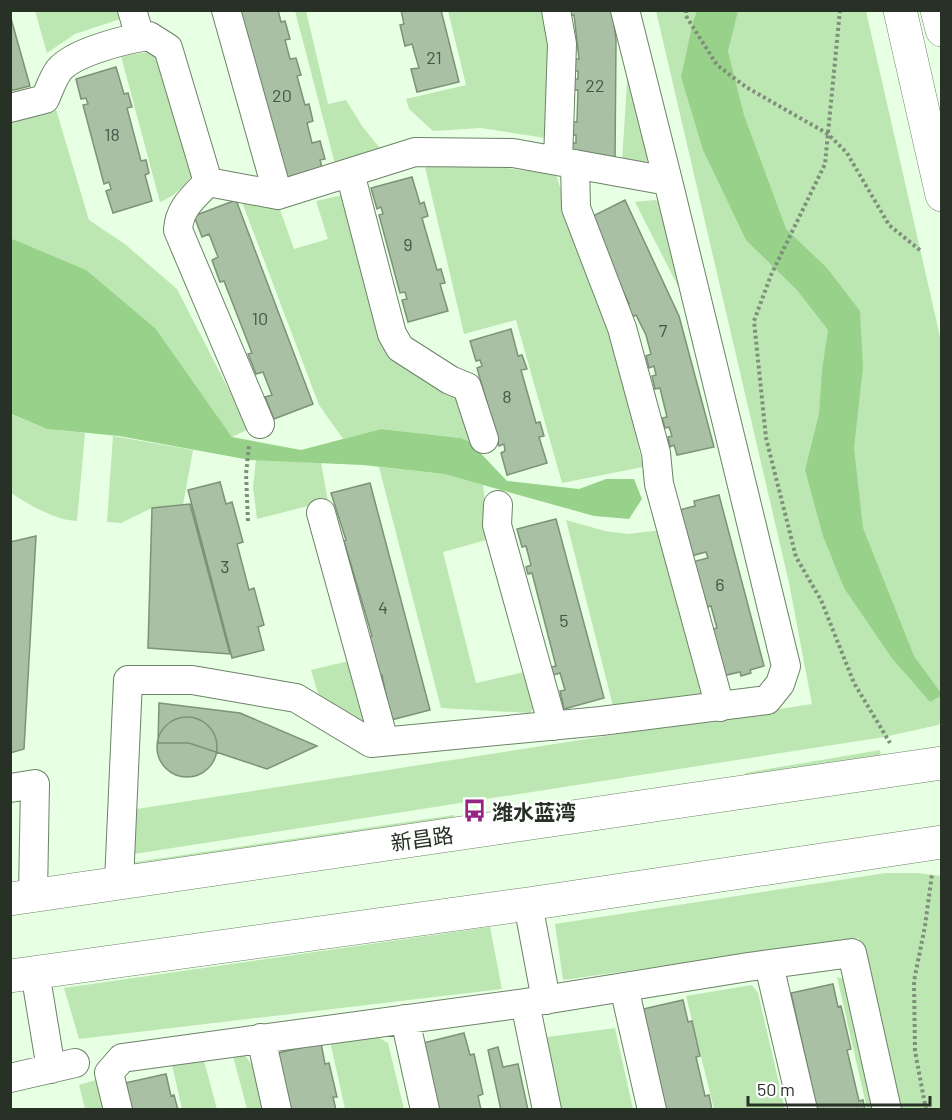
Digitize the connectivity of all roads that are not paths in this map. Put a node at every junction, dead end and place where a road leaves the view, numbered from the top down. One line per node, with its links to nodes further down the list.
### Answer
1 (226, 10): 13 (lane)
2 (556, 10): 9 (lane)
3 (624, 10): 11 (lane)
4 (900, 10): 14 (main road)
5 (937, 10): 7 (main road)
6 (136, 24): 8 (lane); 12 (lane)
7 (942, 30)
8 (10, 108)
9 (567, 163): 10 (lane); 11 (lane); 19 (lane)
10 (350, 173): 13 (lane); 16 (lane)
11 (668, 181): 19 (lane)
12 (208, 182): 13 (lane); 15 (lane)
13 (278, 195)
14 (942, 195)
15 (255, 434)
16 (484, 439)
17 (498, 505): 20 (lane)
18 (321, 513): 21 (lane)
19 (720, 707): 20 (lane)
20 (553, 726): 21 (lane)
21 (384, 741): 25 (lane)
22 (937, 761): 25 (main road, 新昌路)
23 (10, 789): 26 (lane)
24 (935, 852): 27 (main road)
25 (119, 882): 26 (main road, 新昌路)
26 (22, 897)
27 (528, 904): 29 (main road); 31 (lane)
28 (770, 964): 30 (lane); 40 (lane); 41 (lane)
29 (23, 974): 34 (lane)
30 (624, 987): 31 (lane); 39 (lane)
31 (536, 1001): 32 (lane); 38 (lane)
32 (405, 1019): 33 (lane); 37 (lane)
33 (261, 1038): 35 (lane); 36 (lane)
34 (10, 1078)
35 (118, 1110)
36 (277, 1110)
37 (425, 1110)
38 (547, 1110)
39 (652, 1110)
40 (803, 1110)
41 (887, 1110)

